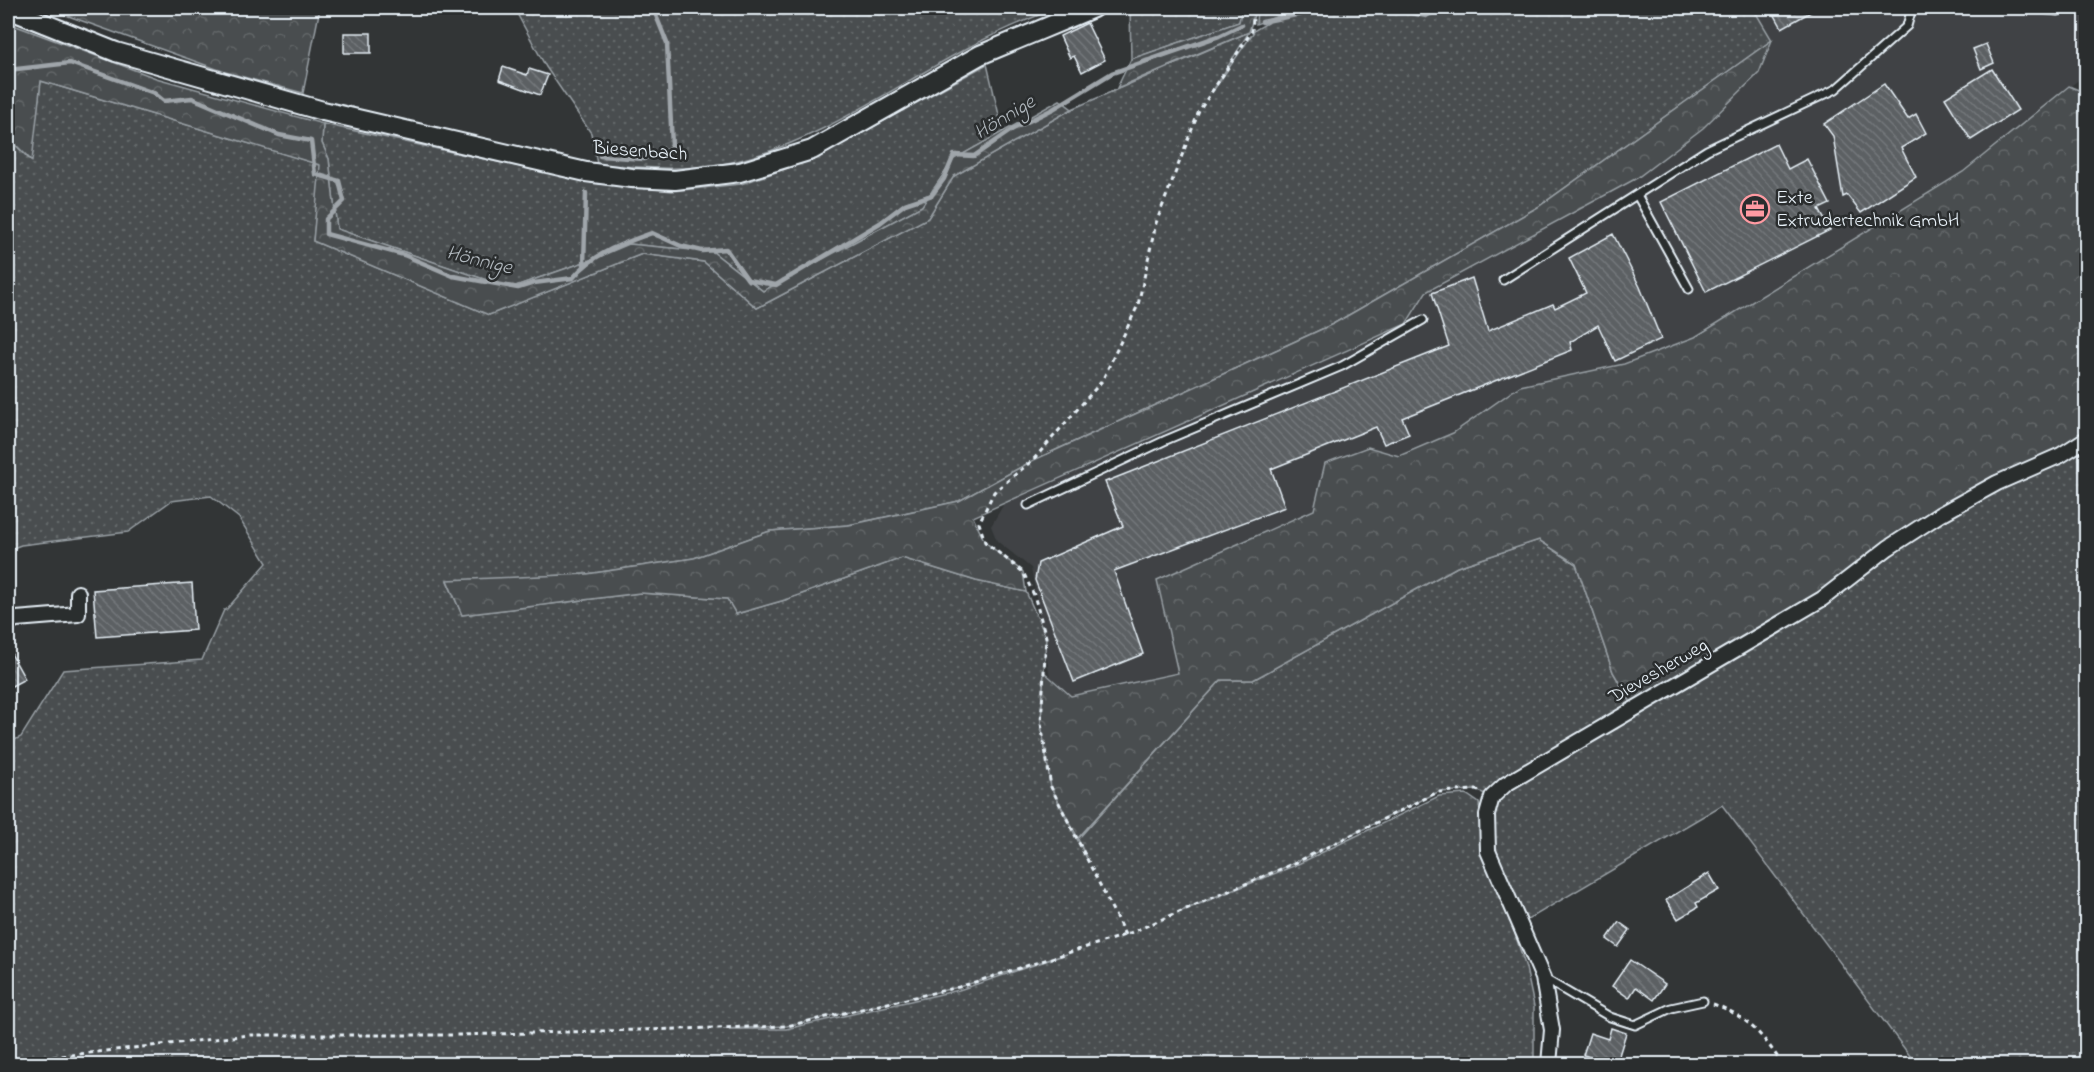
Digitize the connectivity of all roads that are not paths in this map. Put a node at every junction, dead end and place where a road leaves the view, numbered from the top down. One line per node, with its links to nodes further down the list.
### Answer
1 (1093, 8): 5 (main road, Biesenbach)
2 (1912, 8): 6 (lane)
3 (2031, 8): 4 (lane)
4 (2063, 8)
5 (8, 9)
6 (1637, 195): 7 (lane); 8 (lane)
7 (1503, 280)
8 (1689, 289)
9 (1422, 320): 11 (lane)
10 (2086, 439): 14 (street, Dievesherweg)
11 (1028, 505)
12 (78, 593): 13 (street)
13 (8, 623)
14 (1543, 978): 15 (lane); 16 (street)
15 (1703, 1001)
16 (1549, 1065)

